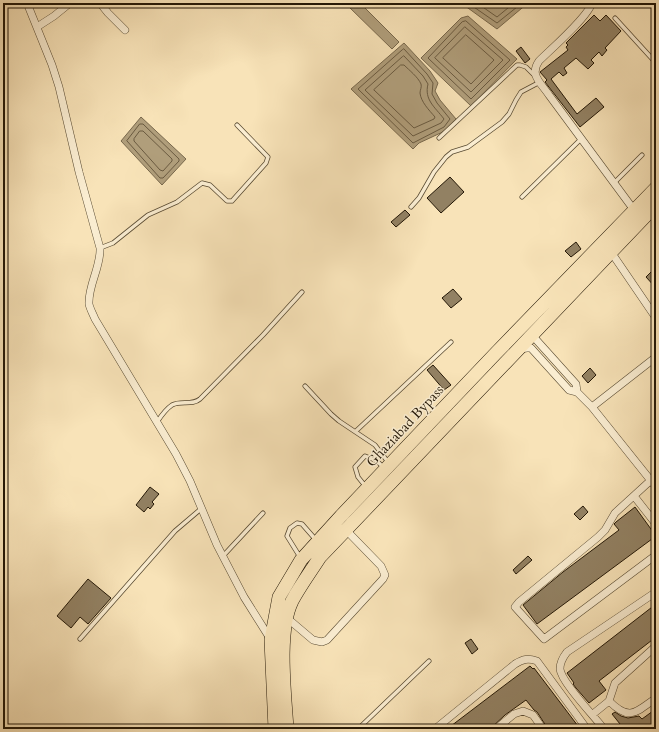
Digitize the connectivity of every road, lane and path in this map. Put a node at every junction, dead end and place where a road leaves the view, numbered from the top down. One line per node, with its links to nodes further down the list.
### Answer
1 (27, 3): 6 (street)
2 (70, 3): 6 (street)
3 (100, 3): 7 (street)
4 (592, 3): 9 (street)
5 (615, 18): 8 (lane)
6 (37, 27): 20 (street)
7 (125, 30)
8 (656, 63)
9 (537, 78): 11 (lane); 12 (street); 18 (lane)
10 (237, 125): 20 (lane)
11 (439, 138)
12 (581, 139): 14 (street); 16 (lane)
13 (642, 155): 14 (lane)
14 (614, 183): 19 (street)
15 (656, 188): 19 (highway, Ghaziabad Bypass)
16 (522, 197)
17 (656, 205): 21 (highway, Ghaziabad Bypass)
18 (411, 207)
19 (634, 210): 24 (highway, Ghaziabad Bypass)
20 (100, 248): 32 (street)
21 (611, 252): 23 (street); 24 (highway, Ghaziabad Bypass)
22 (302, 292): 32 (lane)
23 (656, 318)
24 (528, 330): 26 (highway, Ghaziabad Bypass); 29 (street); 31 (highway, Ghaziabad Bypass)
25 (451, 342): 34 (lane)
26 (518, 350): 29 (street); 33 (highway, Ghaziabad Bypass)
27 (656, 357): 30 (street)
28 (305, 386): 34 (lane)
29 (577, 392): 30 (street)
30 (592, 407): 36 (street)
31 (436, 416): 33 (highway); 35 (highway, Ghaziabad Bypass)
32 (157, 422): 40 (street)
33 (445, 426): 43 (highway, Ghaziabad Bypass)
34 (356, 432): 35 (lane)
35 (388, 467): 38 (highway, Ghaziabad Bypass); 38 (lane)
36 (650, 481): 37 (street); 39 (street)
37 (656, 487)
38 (368, 489): 44 (highway, Ghaziabad Bypass)
39 (634, 496): 42 (street); 45 (street)
40 (202, 508): 46 (street); 50 (lane)
41 (262, 513): 46 (lane)
42 (656, 524)
43 (346, 530): 49 (highway, Ghaziabad Bypass); 49 (street)
44 (317, 542): 47 (highway, Ghaziabad Bypass); 47 (lane)
45 (656, 555)
46 (223, 556): 51 (street)
47 (301, 560): 51 (highway, Ghaziabad Bypass)
48 (656, 592): 56 (street)
49 (287, 618): 59 (highway, Ghaziabad Bypass)
50 (80, 639)
51 (271, 640): 58 (highway, Ghaziabad Bypass)
52 (656, 646): 55 (street)
53 (429, 661): 60 (lane)
54 (656, 698): 55 (street)
55 (610, 701): 56 (street)
56 (593, 714): 65 (street)
57 (444, 726): 61 (street); 64 (street)
58 (275, 729)
59 (287, 729)
60 (358, 729)
61 (435, 729)
62 (496, 729): 63 (street)
63 (543, 729)
64 (587, 729)
65 (604, 729)

